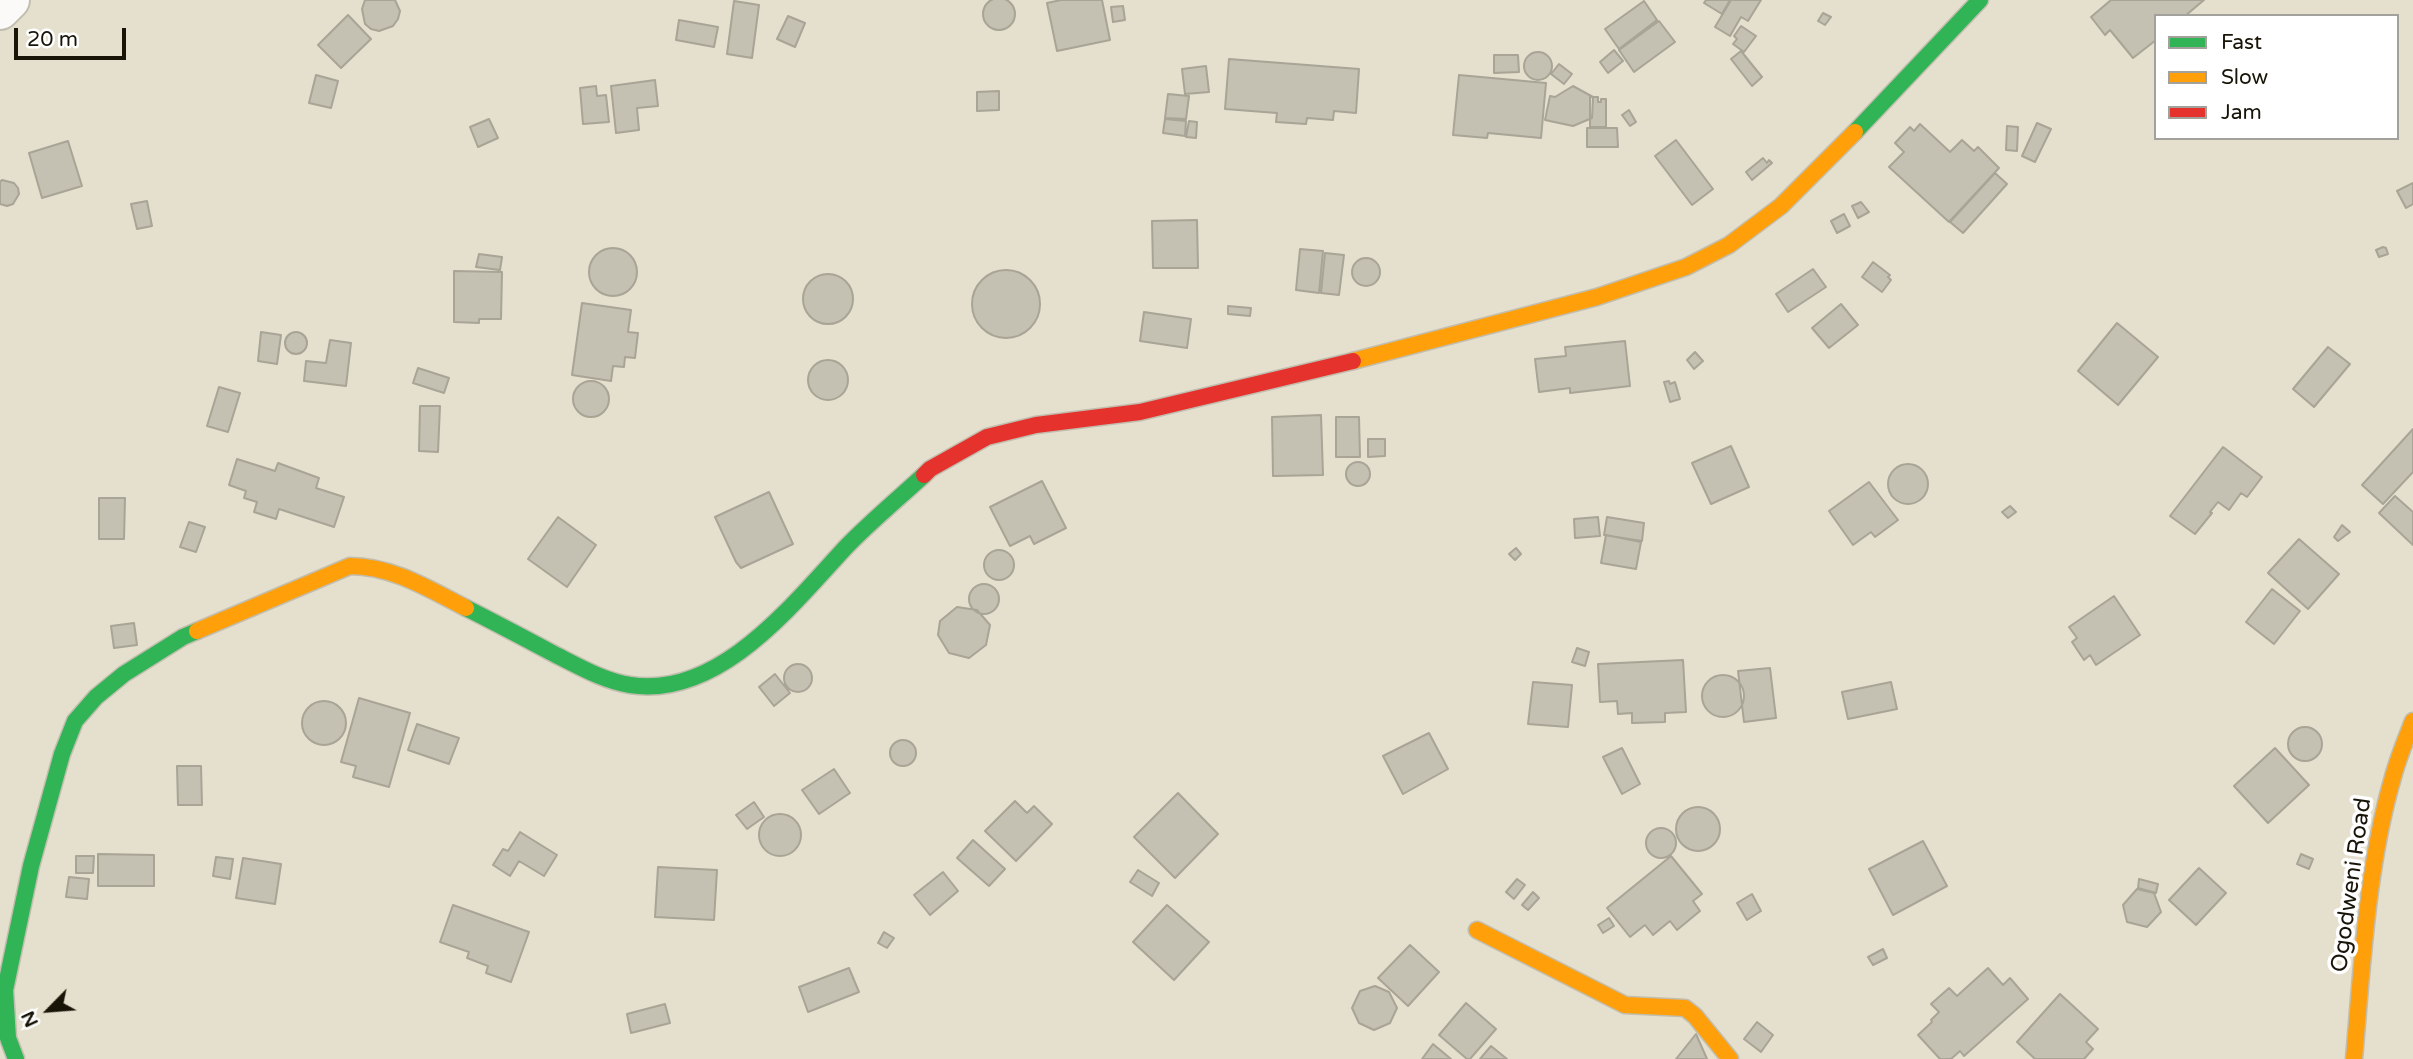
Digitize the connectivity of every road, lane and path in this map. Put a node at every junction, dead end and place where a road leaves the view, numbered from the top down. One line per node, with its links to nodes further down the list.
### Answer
1 (10, 0): 3 (street)
2 (1980, 0): 6 (street)
3 (0, 10)
4 (2413, 721): 8 (street, Ogodweni Road)
5 (1477, 930): 7 (street)
6 (16, 1059)
7 (1730, 1059)
8 (2354, 1059)

